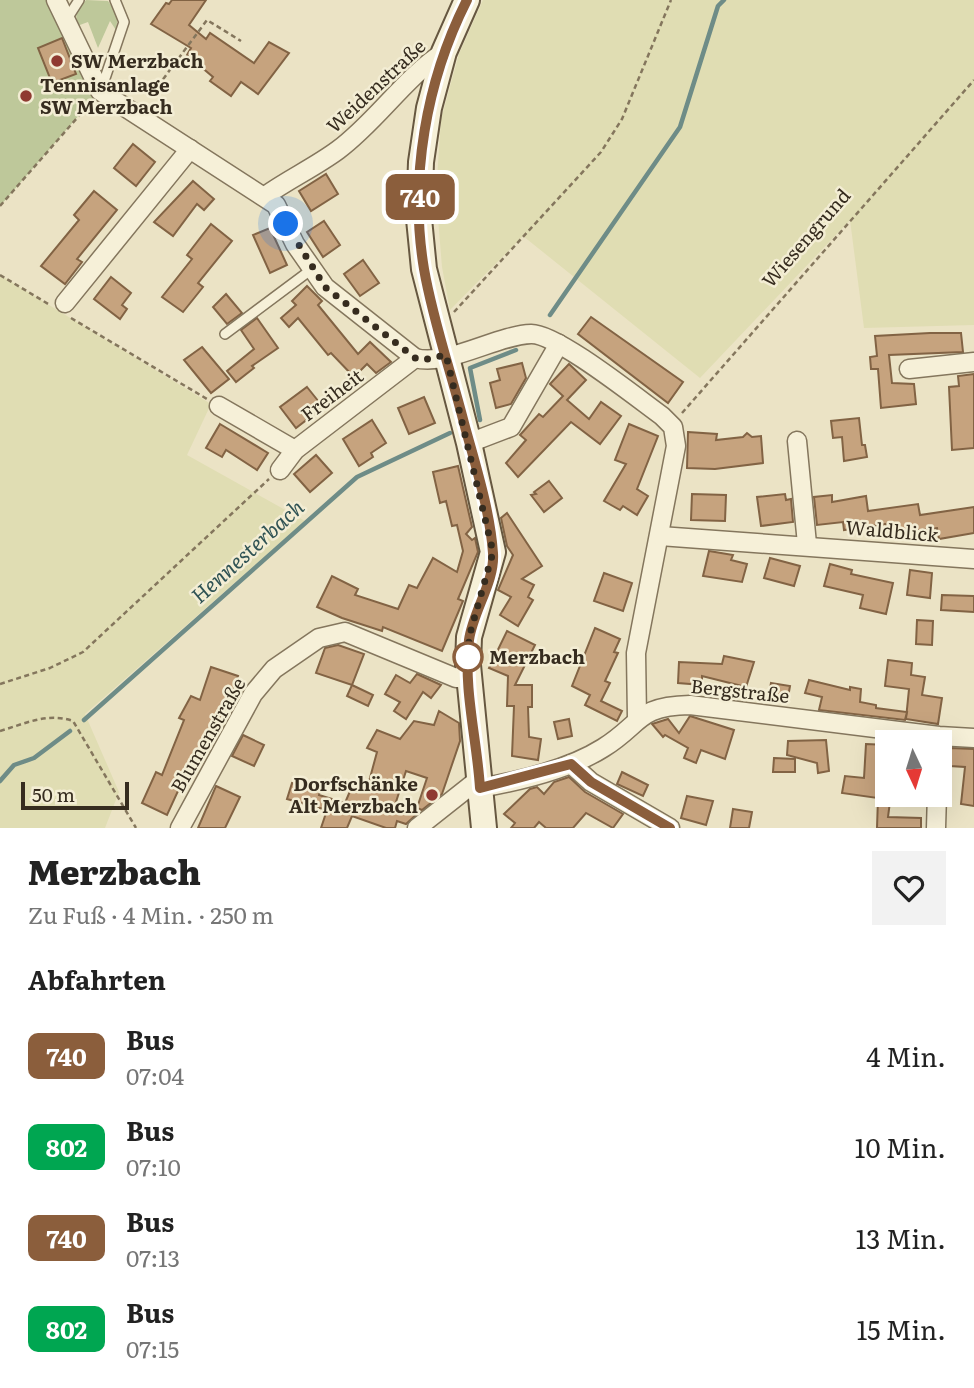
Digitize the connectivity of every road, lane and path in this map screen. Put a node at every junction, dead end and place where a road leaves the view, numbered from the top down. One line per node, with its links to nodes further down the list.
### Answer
1 (56, 0): 6 (street)
2 (79, 0): 6 (lane)
3 (115, 0): 11 (lane)
4 (467, 0): 8 (main road)
5 (671, 0): 18 (path)
6 (65, 22): 11 (street)
7 (241, 41): 10 (path)
8 (444, 52): 13 (street, Weidenstraße); 18 (main road)
9 (974, 80): 26 (path, Wiesengrund)
10 (158, 86)
11 (100, 91): 12 (street); 14 (path)
12 (190, 149): 13 (street); 17 (street)
13 (265, 196): 15 (street)
14 (0, 206)
15 (312, 269): 19 (lane); 22 (street)
16 (0, 275): 17 (path)
17 (60, 307): 25 (path)
18 (442, 320): 21 (main road)
19 (225, 334)
20 (559, 344): 21 (street); 26 (street); 28 (street)
21 (446, 355): 22 (street); 28 (main road)
22 (415, 358): 29 (street, Freiheit)
23 (974, 362): 24 (street)
24 (909, 369)
25 (219, 406): 29 (street)
26 (673, 427): 31 (street)
27 (797, 441): 32 (street)
28 (469, 443): 34 (main road)
29 (295, 450): 30 (street, Freiheit)
30 (280, 470): 35 (path)
31 (660, 536): 32 (street, Waldblick); 36 (street)
32 (807, 544): 33 (street, Waldblick)
33 (974, 559)
34 (468, 678): 42 (main road); 45 (street, Blumenstraße)
35 (0, 684)
36 (637, 718): 37 (street, Bergstraße); 41 (street, Bergstraße)
37 (875, 730)
38 (0, 732): 44 (path)
39 (974, 737): 40 (street, Bergstraße)
40 (952, 738)
41 (571, 764): 42 (street, Bergstraße); 48 (street)
42 (480, 783): 46 (street); 47 (main road)
43 (937, 807): 49 (street)
44 (136, 828)
45 (180, 828)
46 (417, 828)
47 (484, 828)
48 (670, 828)
49 (936, 828)

